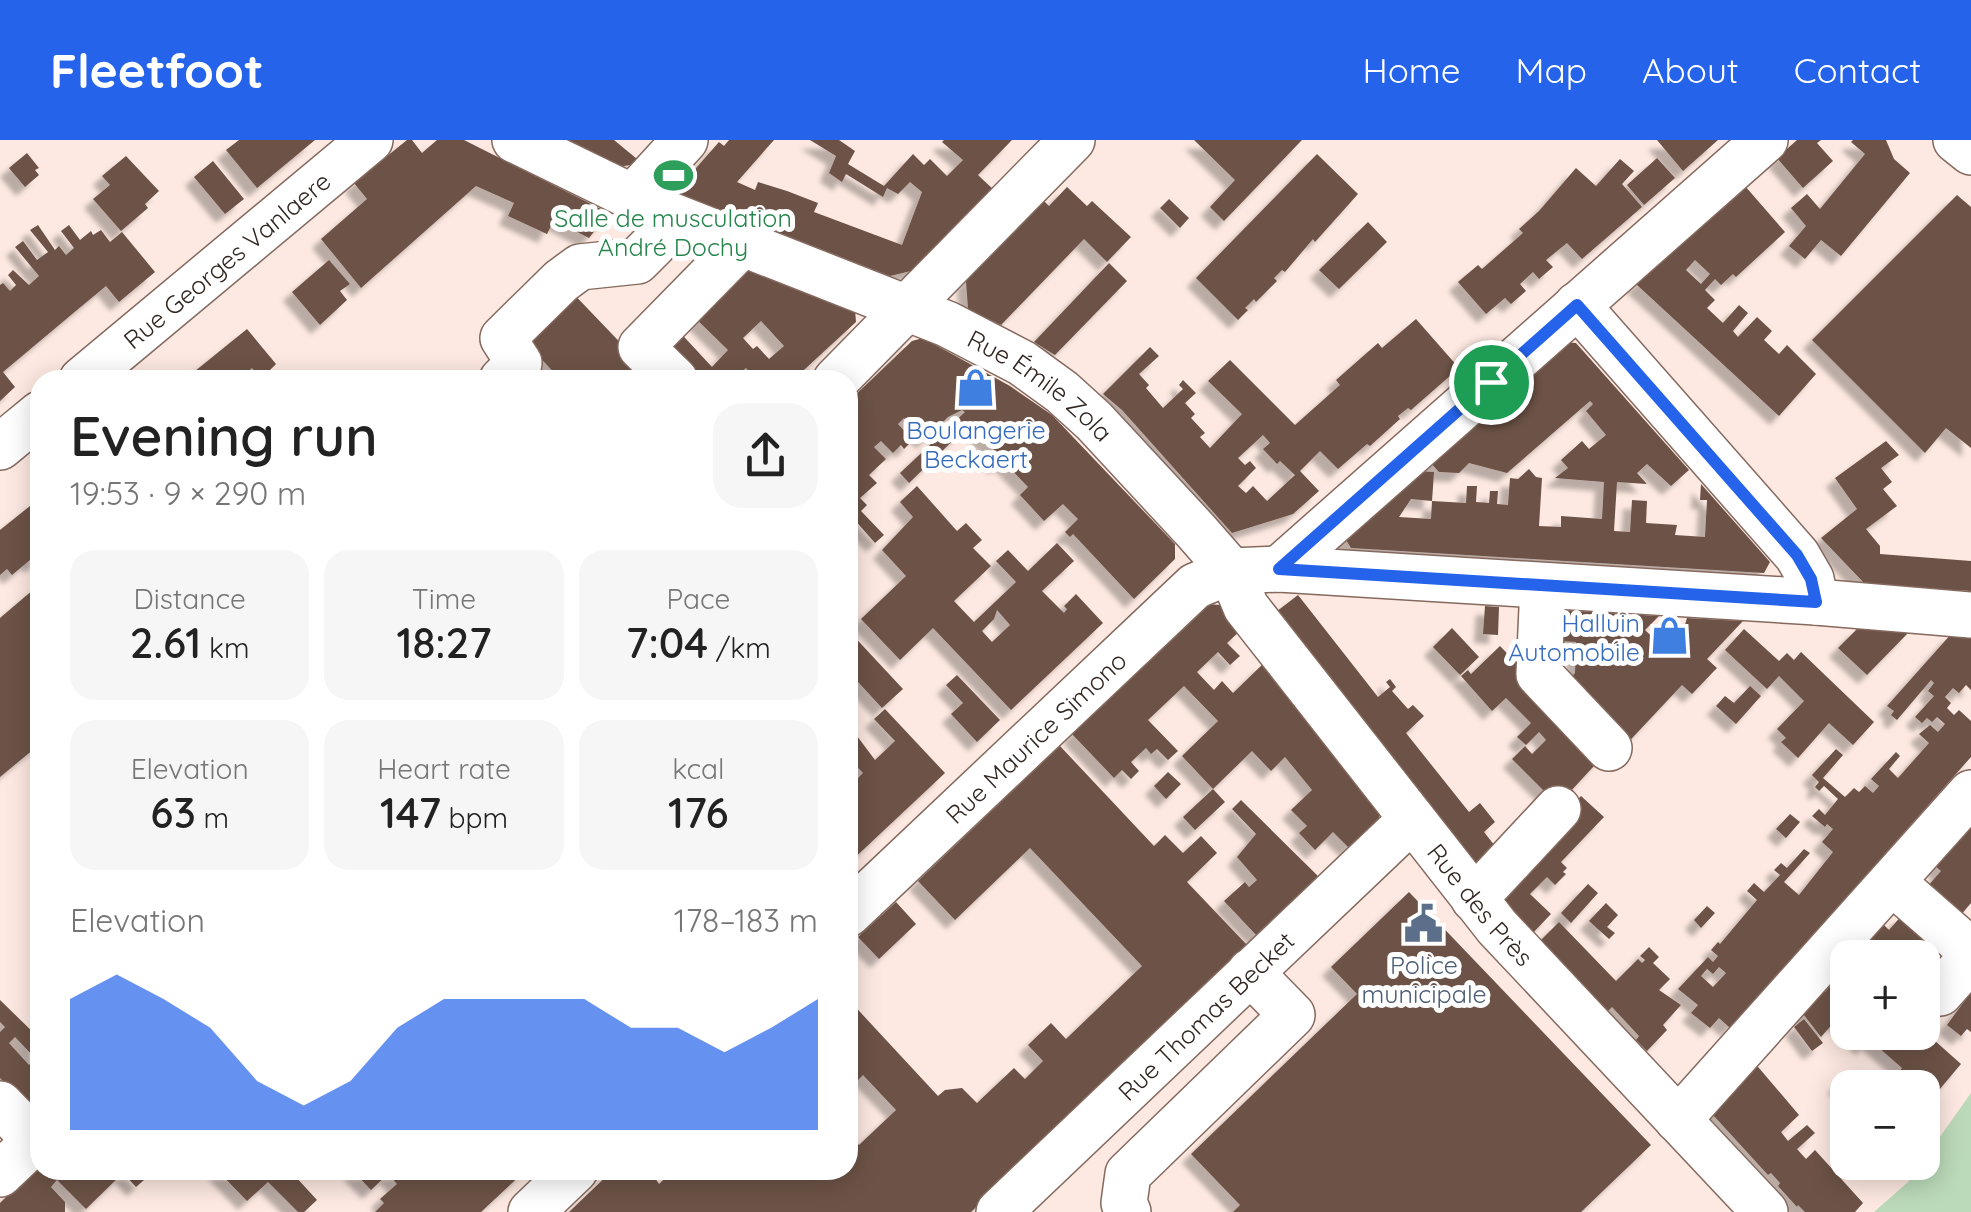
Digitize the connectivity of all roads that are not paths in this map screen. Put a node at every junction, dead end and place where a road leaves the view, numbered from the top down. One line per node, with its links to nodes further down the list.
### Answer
1 (370, 140): 12 (street, Rue Georges Vanlaere)
2 (516, 140): 8 (street, Rue Émile Zola)
3 (684, 140): 8 (street)
4 (1072, 140): 11 (street)
5 (1765, 140): 10 (street)
6 (1956, 140): 7 (street)
7 (1971, 152)
8 (648, 205): 9 (street, Rue Émile Zola); 13 (street)
9 (743, 244): 11 (street, Rue Émile Zola); 14 (street)
10 (1577, 305): 18 (street); 21 (street)
11 (908, 308): 15 (street); 19 (street, Rue Émile Zola)
12 (94, 370)
13 (512, 370)
14 (665, 370)
15 (846, 370)
16 (30, 422): 17 (street)
17 (0, 447)
18 (1279, 569): 19 (street); 20 (street)
19 (1231, 571): 26 (street, Rue des Près); 29 (street, Rue Maurice Simono)
20 (1543, 586): 21 (street); 23 (street)
21 (1816, 602): 22 (street)
22 (1971, 615)
23 (1609, 748)
24 (1971, 792): 27 (street)
25 (1558, 810): 28 (street)
26 (1412, 819): 28 (street, Rue des Près); 31 (street, Rue Thomas Becket)
27 (1892, 882): 30 (street); 34 (street)
28 (1474, 899): 34 (street, Rue des Près)
29 (858, 905)
30 (1971, 955): 32 (street)
31 (1250, 972): 40 (street, Rue Thomas Becket); 41 (street)
32 (1940, 994)
33 (0, 1104): 35 (street)
34 (1678, 1120): 42 (street, Rue des Près)
35 (30, 1131)
36 (30, 1146): 37 (street)
37 (0, 1174)
38 (564, 1180): 39 (street)
39 (530, 1212)
40 (999, 1212)
41 (1128, 1212)
42 (1764, 1212)

